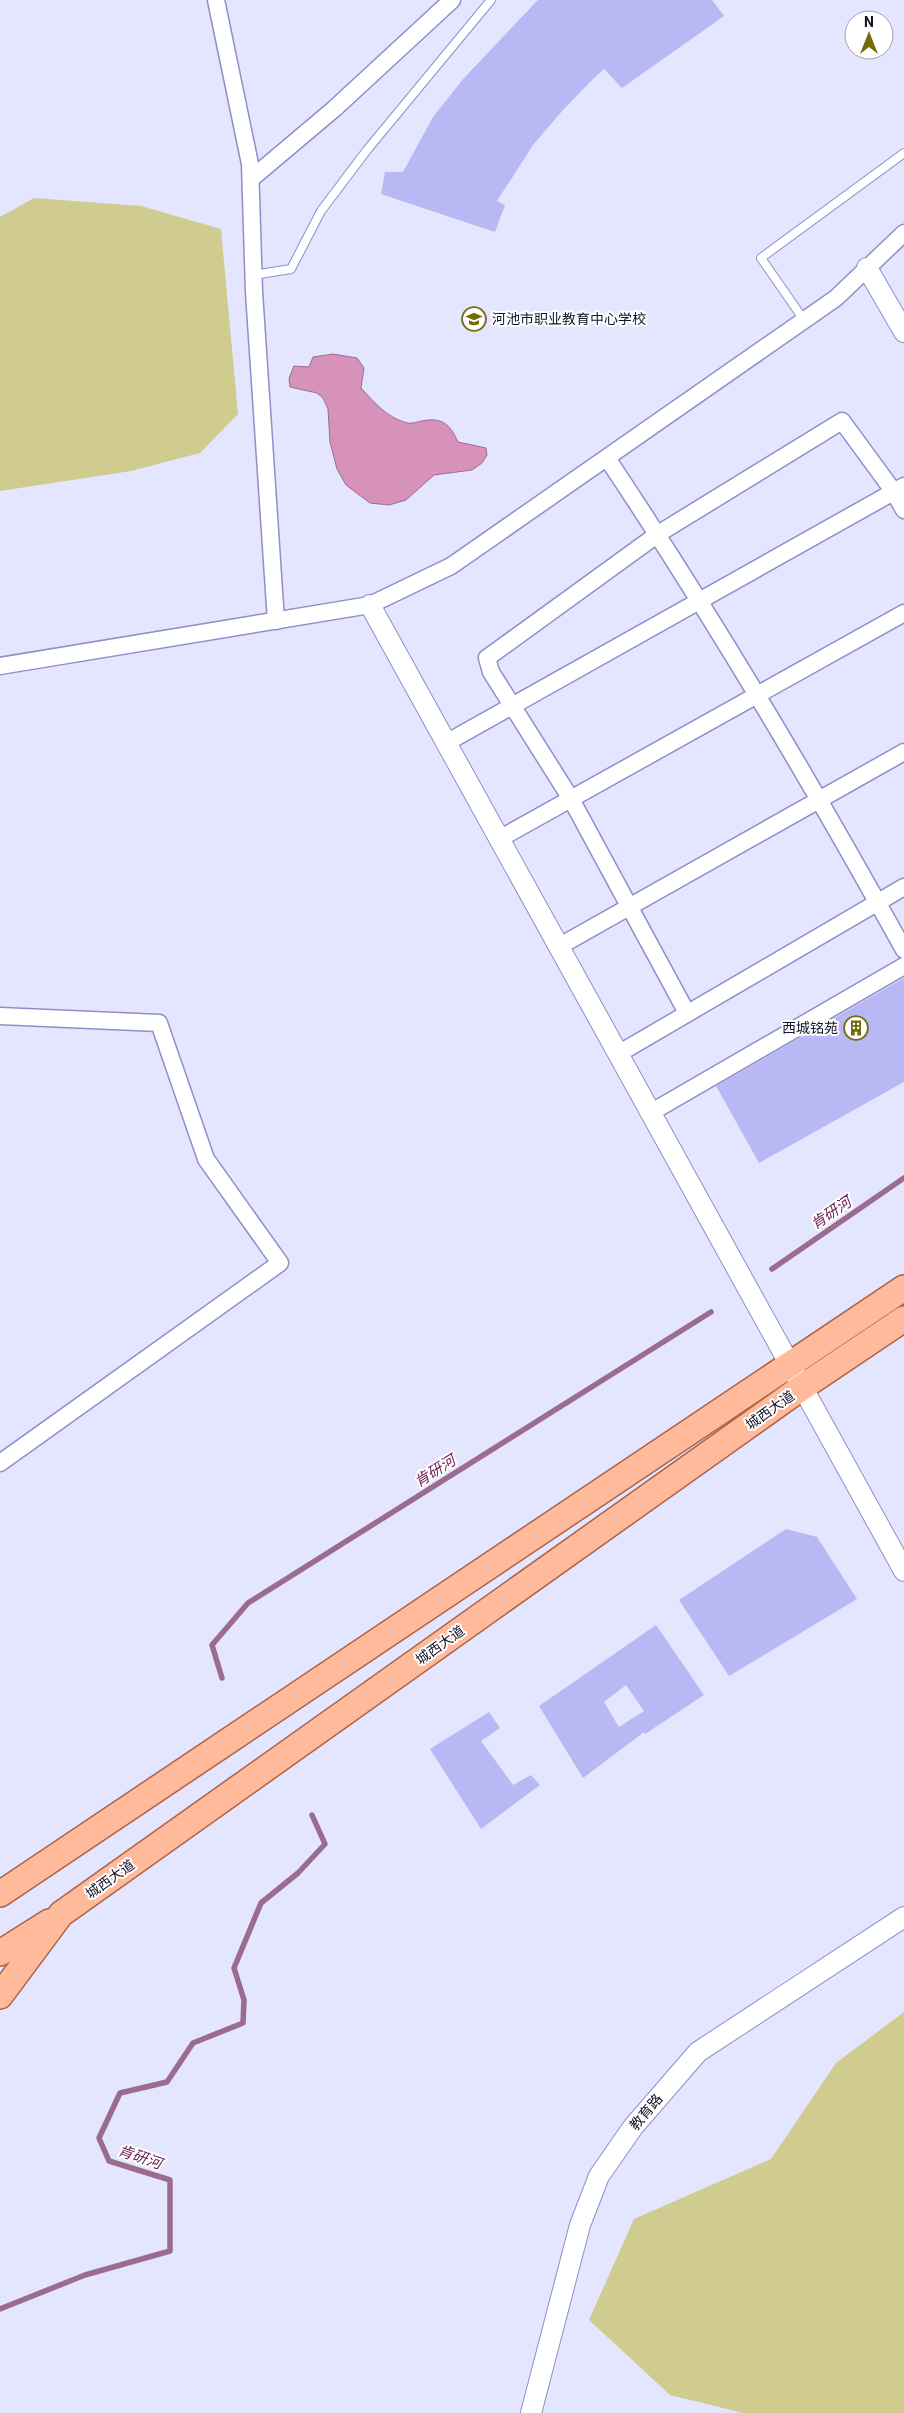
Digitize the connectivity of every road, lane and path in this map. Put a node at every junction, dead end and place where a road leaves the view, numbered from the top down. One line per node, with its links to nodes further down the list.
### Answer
1 (216, 0): 5 (street)
2 (452, 0): 5 (street)
3 (491, 0): 8 (lane)
4 (904, 153): 9 (lane)
5 (251, 180): 8 (street)
6 (904, 233): 7 (street)
7 (867, 268): 9 (street); 10 (street)
8 (253, 275): 18 (street)
9 (804, 320): 11 (street)
10 (904, 332)
11 (607, 458): 14 (street); 16 (street)
12 (899, 489): 13 (street); 14 (street); 15 (street)
13 (904, 510)
14 (658, 534): 15 (street); 21 (street)
15 (700, 600): 20 (street); 21 (street)
16 (370, 606): 18 (street); 22 (street)
17 (904, 613): 20 (street)
18 (276, 621): 19 (street)
19 (0, 666)
20 (756, 696): 24 (street); 25 (street)
21 (514, 705): 22 (street); 24 (street)
22 (446, 743): 26 (street)
23 (904, 752): 25 (street)
24 (571, 799): 26 (street); 29 (street)
25 (821, 799): 28 (street); 29 (street)
26 (499, 839): 30 (street)
27 (904, 887): 28 (street)
28 (878, 902): 31 (street); 33 (street)
29 (630, 906): 30 (street); 33 (street)
30 (558, 946): 35 (street)
31 (904, 950)
32 (904, 966): 36 (street)
33 (687, 1013): 35 (street)
34 (0, 1016): 41 (street)
35 (618, 1054): 36 (street)
36 (650, 1113): 39 (street)
37 (904, 1288): 39 (main road, 城西大道)
38 (904, 1319): 40 (main road, 城西大道)
39 (790, 1365): 40 (street); 43 (main road, 城西大道)
40 (801, 1388): 42 (street); 44 (main road, 城西大道)
41 (0, 1463)
42 (904, 1571)
43 (0, 1894)
44 (61, 1914): 46 (main road); 47 (main road, 城西大道)
45 (904, 1917): 48 (street, 教育路)
46 (0, 1952)
47 (0, 1996)
48 (530, 2413)

